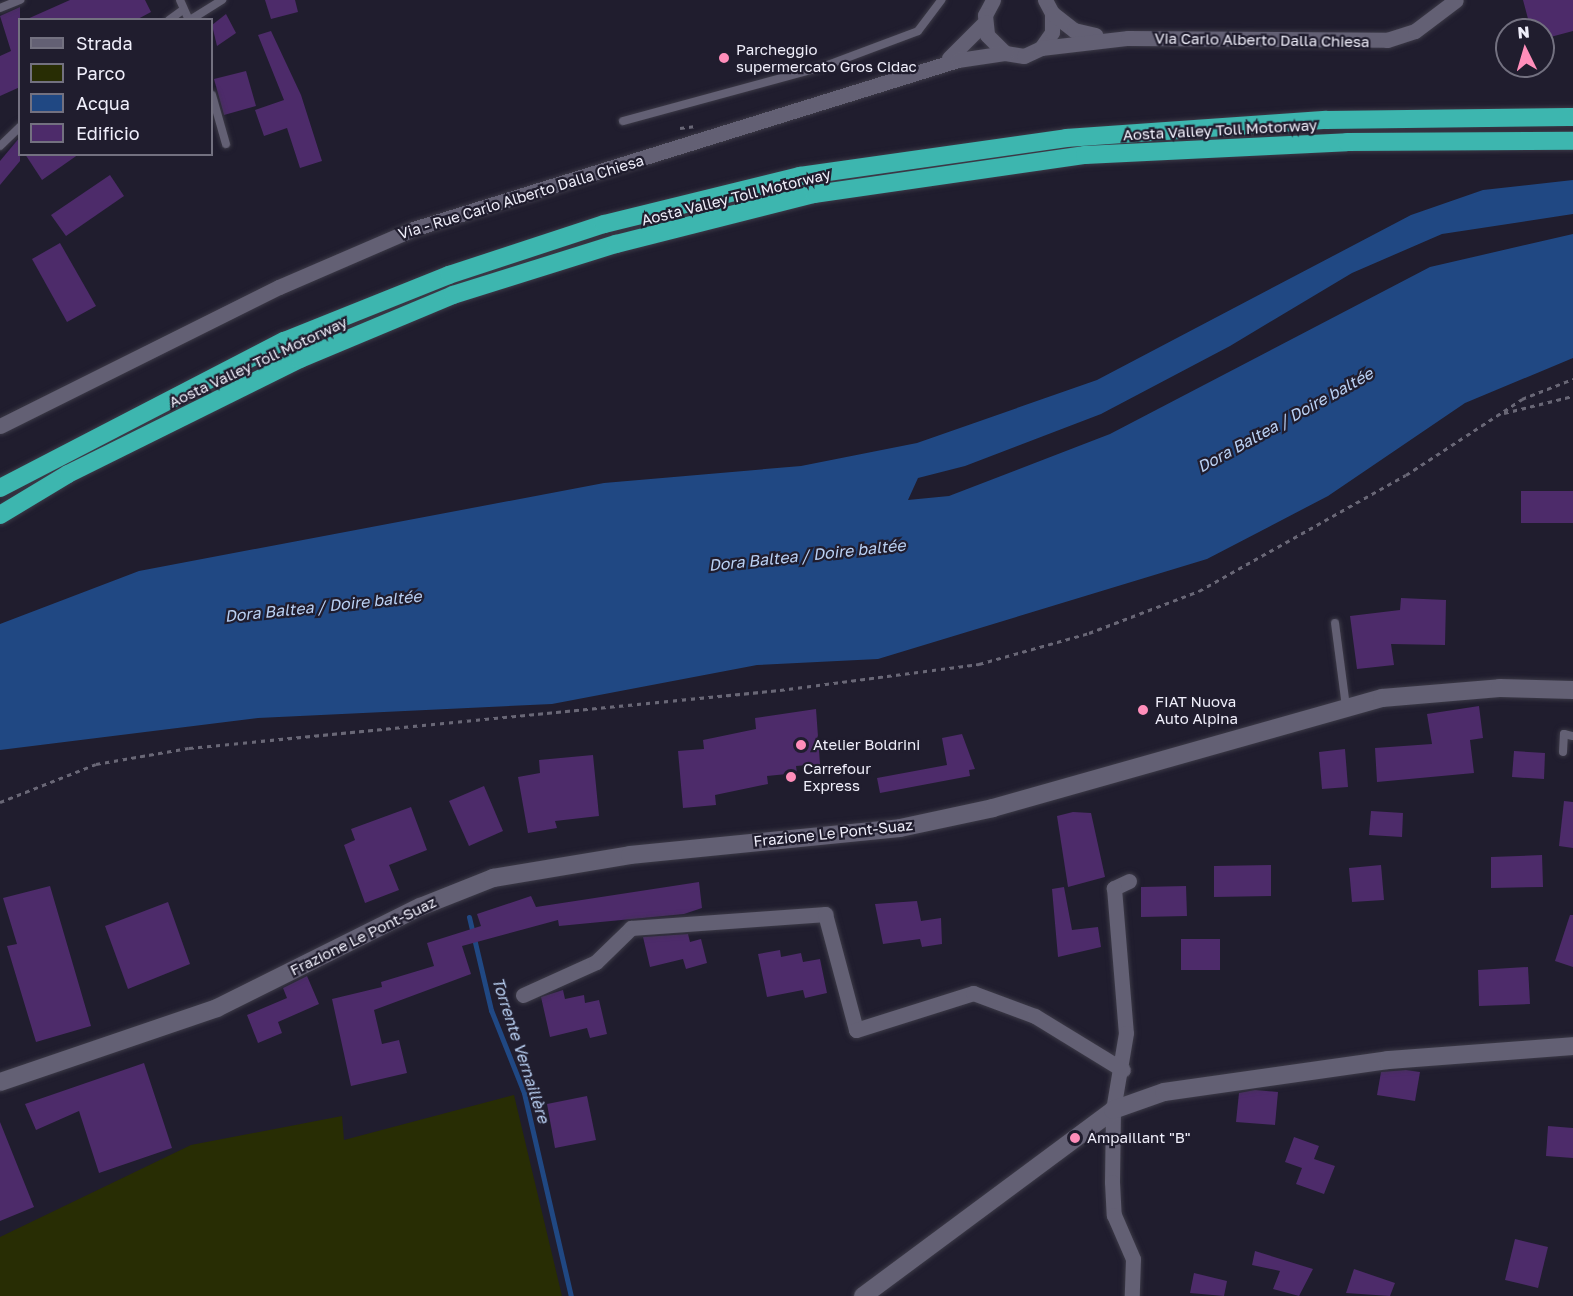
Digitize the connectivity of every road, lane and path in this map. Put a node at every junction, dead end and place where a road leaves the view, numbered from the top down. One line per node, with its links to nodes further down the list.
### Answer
1 (20, 0): 9 (lane)
2 (180, 0): 10 (lane)
3 (222, 0): 13 (lane)
4 (941, 0): 21 (lane)
5 (981, 0): 14 (lane)
6 (993, 0): 14 (street)
7 (1456, 0): 15 (street, Via Carlo Alberto Dalla Chiesa)
8 (1049, 5): 15 (street, Via Carlo Alberto Dalla Chiesa); 16 (street)
9 (0, 8)
10 (183, 10): 11 (lane); 12 (lane)
11 (173, 18)
12 (189, 18)
13 (193, 18)
14 (985, 19): 17 (street); 18 (street)
15 (1128, 38): 16 (street, Via Carlo Alberto Dalla Chiesa)
16 (1041, 48): 17 (street, Via Carlo Alberto Dalla Chiesa)
17 (1005, 53): 18 (street)
18 (927, 69): 29 (street, Via - Rue Carlo Alberto Dalla Chiesa)
19 (213, 98): 24 (lane)
20 (1573, 117): 30 (highway, Aosta Valley Toll Motorway)
21 (623, 121)
22 (18, 129): 25 (lane)
23 (1570, 141): 31 (highway, Aosta Valley Toll Motorway)
24 (226, 144)
25 (0, 146)
26 (1573, 379): 28 (path)
27 (1573, 396): 28 (path)
28 (1500, 414): 37 (path)
29 (0, 426)
30 (0, 488)
31 (0, 515)
32 (1335, 623): 34 (lane)
33 (1573, 690): 34 (main road, Frazione Le Pont-Suaz)
34 (1346, 707): 42 (main road, Frazione Le Pont-Suaz)
35 (1573, 736): 36 (lane)
36 (1563, 752)
37 (0, 802)
38 (1129, 881): 41 (street)
39 (523, 995): 41 (street)
40 (1573, 1046): 43 (main road)
41 (1123, 1070): 43 (street)
42 (0, 1082)
43 (1113, 1110): 44 (main road); 45 (street)
44 (863, 1296)
45 (1132, 1296)

